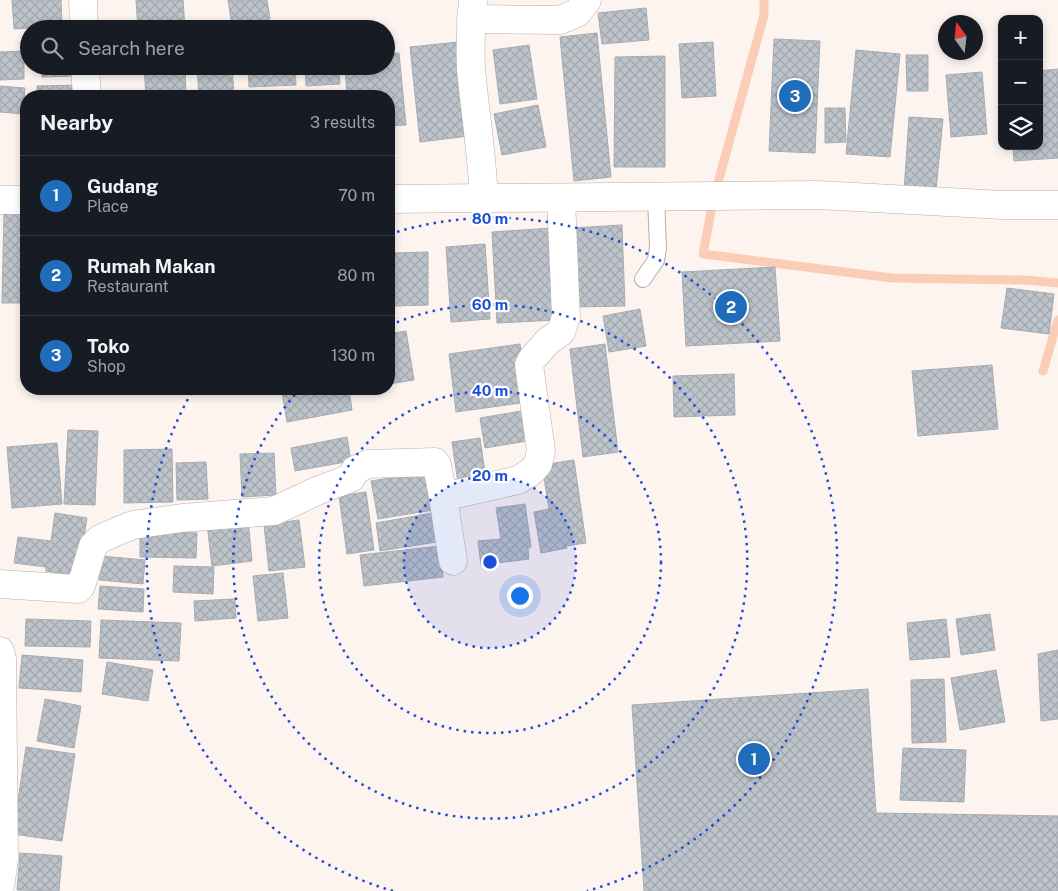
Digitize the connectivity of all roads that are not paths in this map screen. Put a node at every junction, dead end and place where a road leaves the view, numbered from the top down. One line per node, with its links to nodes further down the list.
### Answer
1 (83, 0): 4 (street)
2 (587, 0): 3 (street)
3 (472, 9): 10 (street)
4 (84, 20)
5 (86, 75): 6 (street)
6 (87, 90)
7 (656, 196): 8 (street); 13 (street); 14 (lane)
8 (561, 198): 10 (street); 15 (street)
9 (395, 199): 10 (street)
10 (484, 199)
11 (0, 200): 12 (street)
12 (20, 200)
13 (1058, 205)
14 (644, 279)
15 (443, 497): 16 (street); 17 (street)
16 (454, 561)
17 (0, 584)
18 (0, 651): 19 (street)
19 (0, 887)

